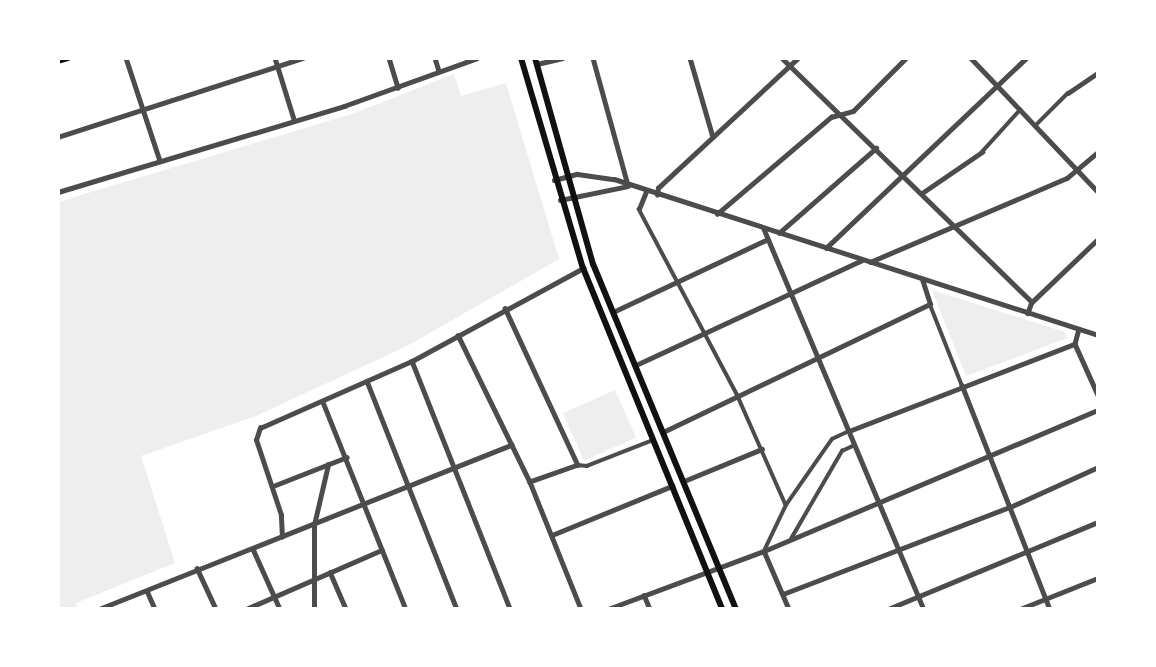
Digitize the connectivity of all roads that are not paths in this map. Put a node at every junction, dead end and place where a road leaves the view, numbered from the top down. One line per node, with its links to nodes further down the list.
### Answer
1 (68, 58): 17 (main road)
2 (126, 58): 27 (street)
3 (275, 58): 20 (street)
4 (303, 58): 20 (street)
5 (388, 58): 24 (street)
6 (435, 58): 21 (street)
7 (477, 58): 21 (street)
8 (521, 58): 40 (main road)
9 (562, 58): 18 (street)
10 (593, 58): 41 (street)
11 (690, 58): 32 (street)
12 (782, 58): 19 (street)
13 (798, 58): 19 (street)
14 (906, 58): 28 (street)
15 (971, 58): 23 (street)
16 (1026, 58): 23 (street)
17 (58, 61)
18 (536, 61): 39 (main road)
19 (790, 65): 28 (street); 32 (street)
20 (278, 66): 27 (street); 29 (street)
21 (439, 71): 24 (street)
22 (1098, 73): 25 (street)
23 (997, 85): 26 (street); 38 (street)
24 (398, 88): 29 (street)
25 (1068, 93): 30 (street)
26 (1020, 109): 30 (street); 34 (street)
27 (144, 110): 31 (street); 36 (street)
28 (841, 114): 33 (street); 50 (street)
29 (294, 119): 36 (street)
30 (1035, 125): 37 (street)
31 (58, 137)
32 (713, 137): 46 (street)
33 (876, 148): 38 (street); 53 (street)
34 (982, 152): 44 (street)
35 (1098, 152): 37 (street)
36 (160, 161): 42 (street)
37 (1079, 170): 45 (street); 51 (street)
38 (903, 174): 44 (street); 56 (street)
39 (567, 176): 40 (street); 41 (street); 47 (main road)
40 (554, 180): 48 (main road)
41 (628, 186): 43 (street); 47 (street)
42 (58, 192)
43 (646, 192): 46 (street); 49 (street)
44 (922, 192): 51 (street)
45 (1098, 192)
46 (657, 195): 50 (street)
47 (573, 197): 48 (street); 66 (main road)
48 (560, 201): 59 (main road)
49 (639, 209): 61 (street)
50 (717, 214): 52 (street)
51 (956, 226): 58 (street); 63 (street)
52 (764, 229): 53 (street); 54 (street)
53 (779, 234): 56 (street)
54 (768, 239): 61 (street); 62 (street)
55 (1098, 239): 63 (street)
56 (825, 249): 57 (street)
57 (862, 260): 58 (street); 62 (street)
58 (869, 262): 60 (street)
59 (583, 268): 65 (street); 84 (main road)
60 (922, 279): 64 (street); 67 (street)
61 (677, 280): 66 (street); 70 (street)
62 (791, 294): 70 (street); 73 (street)
63 (1032, 302): 67 (street)
64 (930, 304): 73 (street); 77 (street)
65 (505, 308): 69 (street); 91 (street)
66 (613, 312): 75 (main road)
67 (1028, 313): 68 (street)
68 (1079, 329): 71 (street); 72 (street)
69 (458, 334): 74 (street); 85 (street)
70 (705, 334): 75 (street); 78 (street)
71 (1098, 334)
72 (1075, 344): 77 (street); 79 (street)
73 (817, 355): 78 (street); 82 (street)
74 (412, 361): 76 (street); 92 (street)
75 (636, 365): 83 (main road)
76 (367, 381): 80 (street); 96 (street)
77 (962, 385): 82 (street); 88 (street)
78 (737, 394): 83 (street); 87 (street)
79 (1098, 395)
80 (323, 402): 89 (street); 97 (street)
81 (1098, 410): 88 (street)
82 (849, 430): 86 (street); 101 (street)
83 (663, 432): 94 (main road)
84 (653, 440): 91 (street); 98 (main road)
85 (512, 445): 92 (street); 95 (street)
86 (855, 445): 99 (street); 107 (street)
87 (762, 449): 94 (street); 101 (street)
88 (990, 455): 99 (street); 102 (street)
89 (347, 457): 90 (street); 100 (street)
90 (328, 465): 97 (street); 104 (street)
91 (578, 465): 95 (street)
92 (454, 467): 96 (street); 134 (street)
93 (1098, 467): 102 (street)
94 (684, 481): 113 (main road)
95 (530, 482): 105 (street)
96 (408, 485): 100 (street); 133 (street)
97 (273, 486): 106 (street)
98 (673, 486): 105 (street); 116 (main road)
99 (879, 502): 107 (street); 108 (street)
100 (366, 504): 104 (street); 110 (street)
101 (786, 505): 111 (street)
102 (1010, 506): 108 (street); 112 (street)
103 (1098, 522): 112 (street)
104 (314, 525): 106 (street); 118 (street)
105 (552, 535): 135 (street)
106 (282, 537): 109 (street)
107 (791, 539): 111 (street)
108 (898, 548): 120 (street); 123 (street)
109 (253, 549): 114 (street); 122 (street)
110 (382, 550): 115 (street); 132 (street)
111 (764, 551): 113 (street); 120 (street)
112 (1028, 552): 123 (street); 124 (street)
113 (720, 567): 116 (street); 139 (main road)
114 (197, 568): 119 (street); 127 (street)
115 (330, 572): 118 (street); 131 (street)
116 (708, 572): 121 (street); 138 (main road)
117 (1098, 578): 124 (street)
118 (313, 579): 122 (street); 130 (street)
119 (147, 591): 125 (street); 126 (street)
120 (782, 594): 140 (street)
121 (644, 595): 136 (street); 137 (street)
122 (274, 596): 128 (street); 129 (street)
123 (919, 597): 141 (street); 142 (street)
124 (1046, 599): 143 (street); 144 (street)
125 (99, 609)
126 (155, 609)
127 (216, 609)
128 (246, 609)
129 (280, 609)
130 (314, 609)
131 (346, 609)
132 (406, 609)
133 (457, 609)
134 (510, 609)
135 (581, 609)
136 (608, 609)
137 (650, 609)
138 (722, 609)
139 (736, 609)
140 (789, 609)
141 (888, 609)
142 (925, 609)
143 (1020, 609)
144 (1050, 609)

